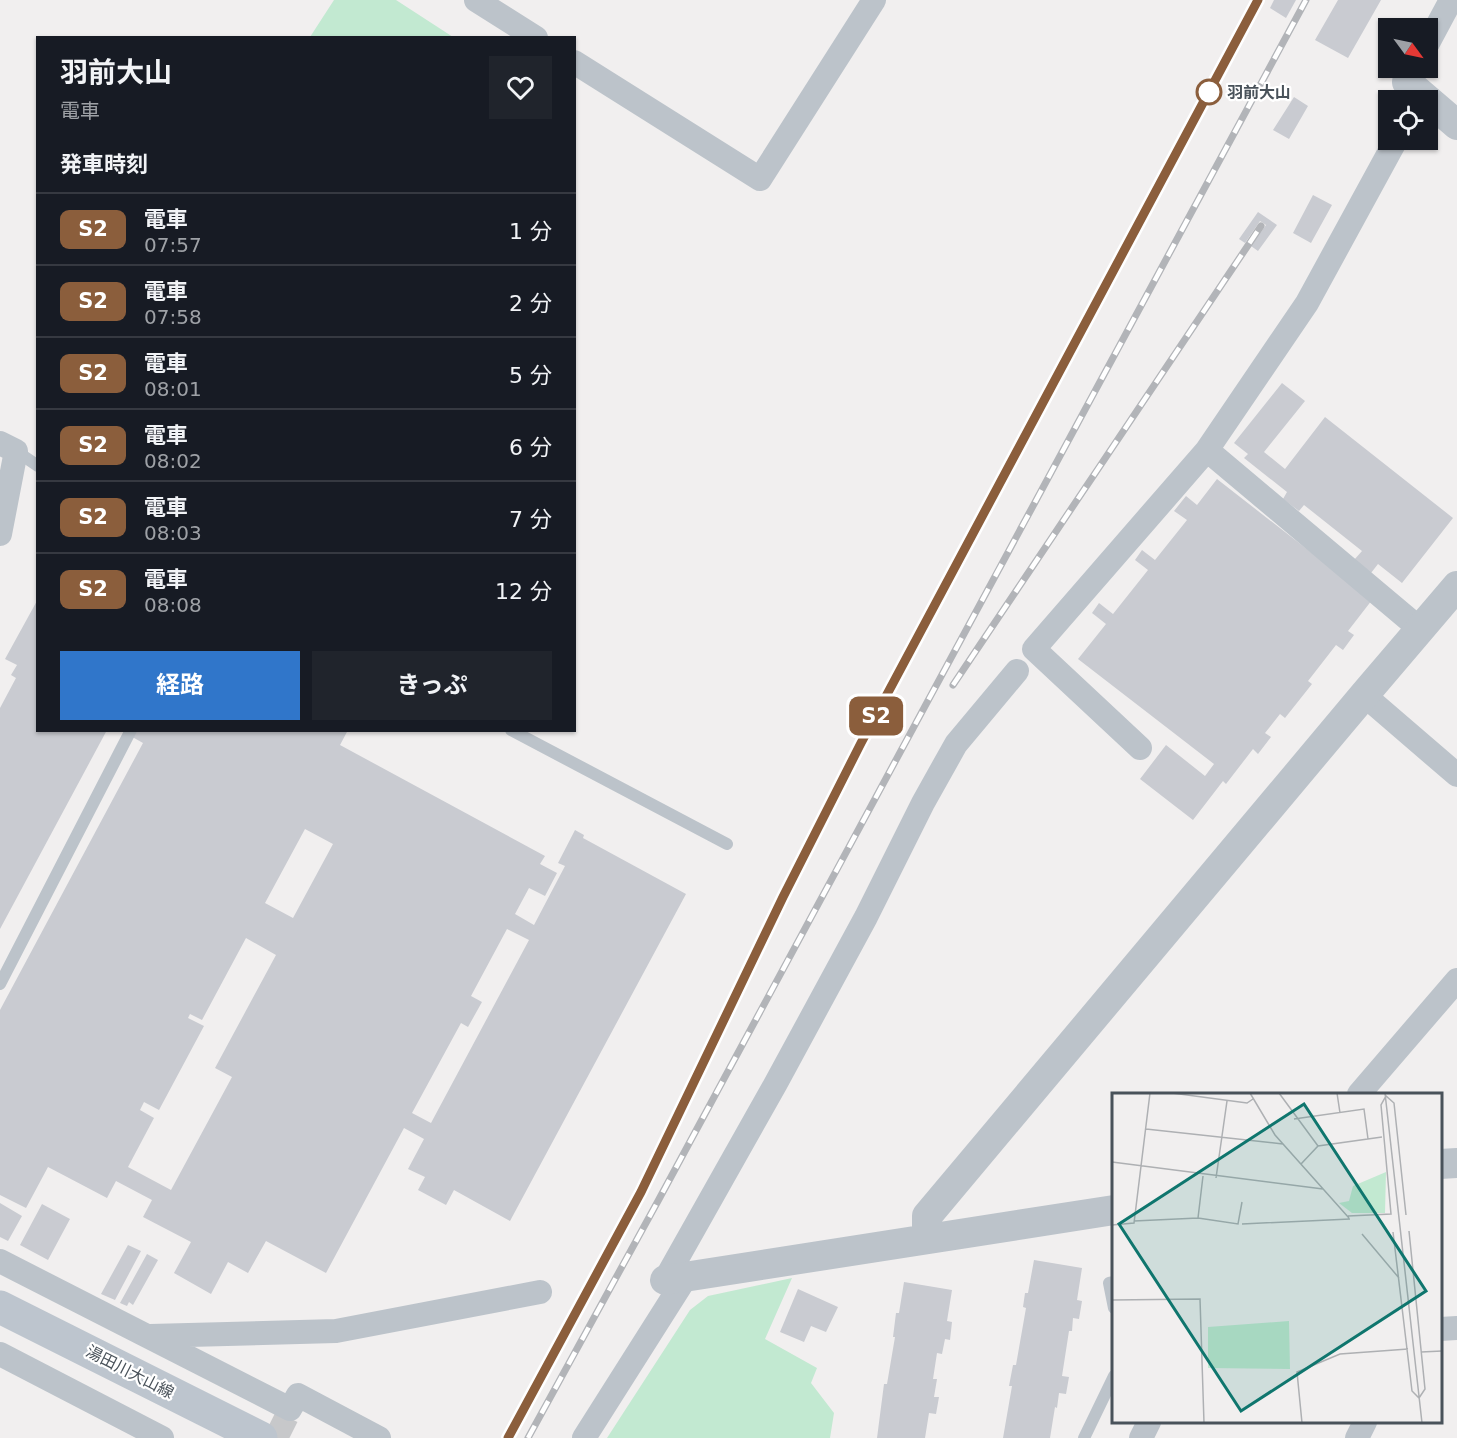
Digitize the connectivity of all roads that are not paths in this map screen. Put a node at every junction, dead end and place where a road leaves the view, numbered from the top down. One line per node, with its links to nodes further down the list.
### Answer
1 (476, 0): 5 (street)
2 (874, 0): 6 (street)
3 (1451, 0): 4 (street)
4 (1438, 24)
5 (533, 36)
6 (576, 63)
7 (1415, 86): 8 (street)
8 (1457, 124)
9 (1391, 150): 11 (street)
10 (8, 447): 12 (lane); 13 (street)
11 (1207, 450): 15 (street); 20 (street)
12 (36, 465)
13 (0, 534)
14 (1457, 586): 15 (street)
15 (1420, 629): 17 (street)
16 (1017, 671): 31 (street)
17 (1364, 695): 21 (street); 29 (street)
18 (130, 732): 24 (lane)
19 (515, 732): 22 (lane)
20 (1140, 748)
21 (1457, 776)
22 (727, 843)
23 (1457, 980): 25 (street)
24 (0, 984)
25 (1361, 1093)
26 (1457, 1163): 27 (street)
27 (1442, 1164)
28 (1112, 1210): 29 (street)
29 (927, 1238): 31 (street)
30 (0, 1262): 38 (street)
31 (676, 1278): 46 (street)
32 (1112, 1282): 34 (lane)
33 (540, 1292): 38 (street)
34 (1112, 1302)
35 (0, 1307): 44 (main road, 湯田川大山線)
36 (1457, 1328): 37 (street)
37 (1442, 1329)
38 (148, 1336): 45 (street)
39 (0, 1354): 43 (street)
40 (1112, 1378): 47 (lane)
41 (1148, 1423): 48 (street)
42 (1364, 1423): 49 (street)
43 (162, 1438)
44 (261, 1438)
45 (379, 1438)
46 (584, 1438)
47 (1084, 1438)
48 (1141, 1438)
49 (1357, 1438)

